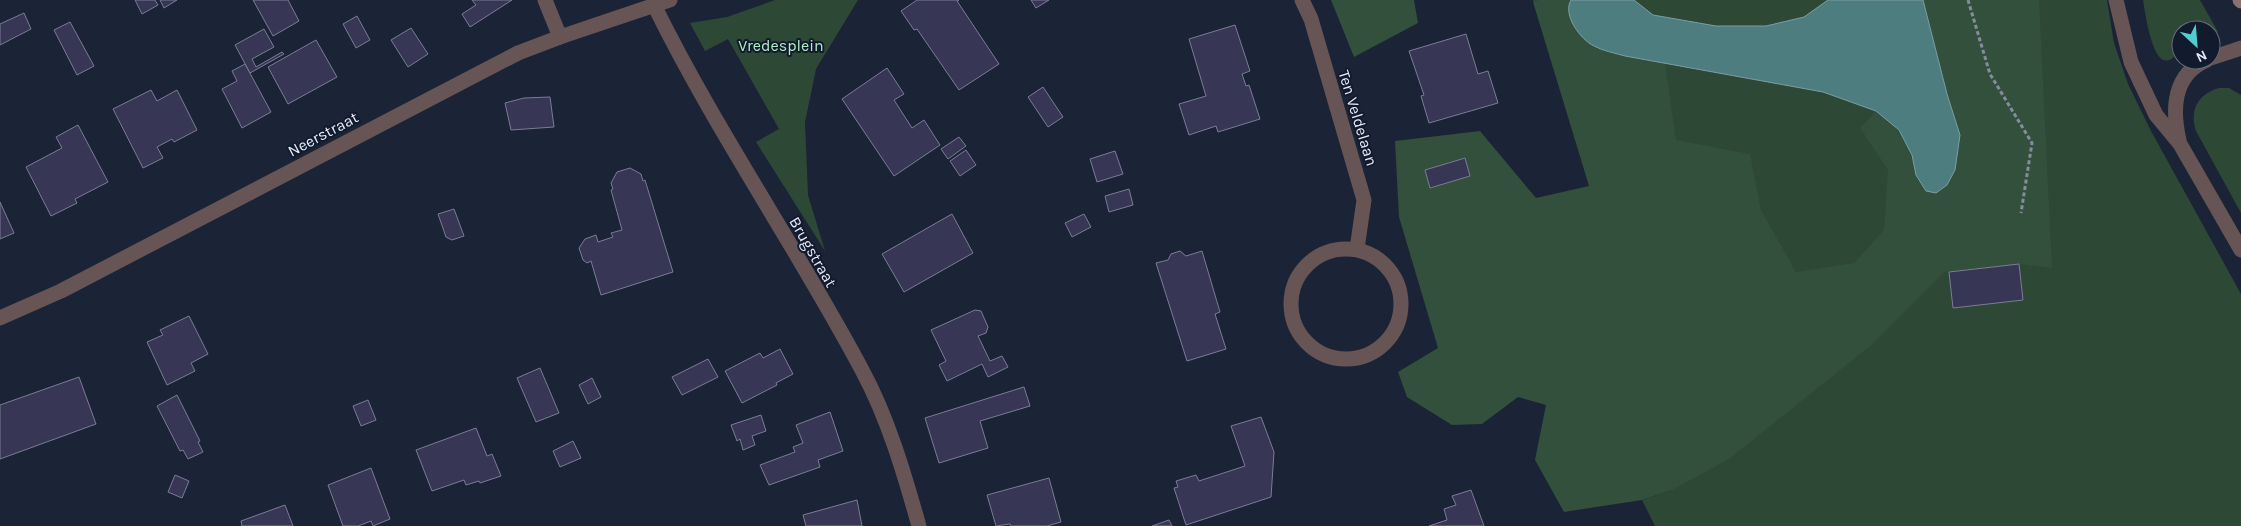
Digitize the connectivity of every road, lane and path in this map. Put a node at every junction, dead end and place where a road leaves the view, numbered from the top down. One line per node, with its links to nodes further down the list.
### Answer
1 (545, 0): 7 (street)
2 (670, 0): 6 (street, Neerstraat)
3 (1302, 0): 13 (street, Ten Veldelaan)
4 (1968, 0): 12 (path)
5 (2116, 0): 11 (street)
6 (654, 5): 7 (street, Neerstraat); 16 (street, Brugstraat)
7 (560, 37): 15 (street, Neerstraat)
8 (2241, 48): 9 (street)
9 (2221, 55)
10 (2193, 70): 11 (street)
11 (2180, 144): 14 (street)
12 (2021, 213)
13 (1356, 250): 13 (street)
14 (2241, 250)
15 (0, 318)
16 (919, 526)

